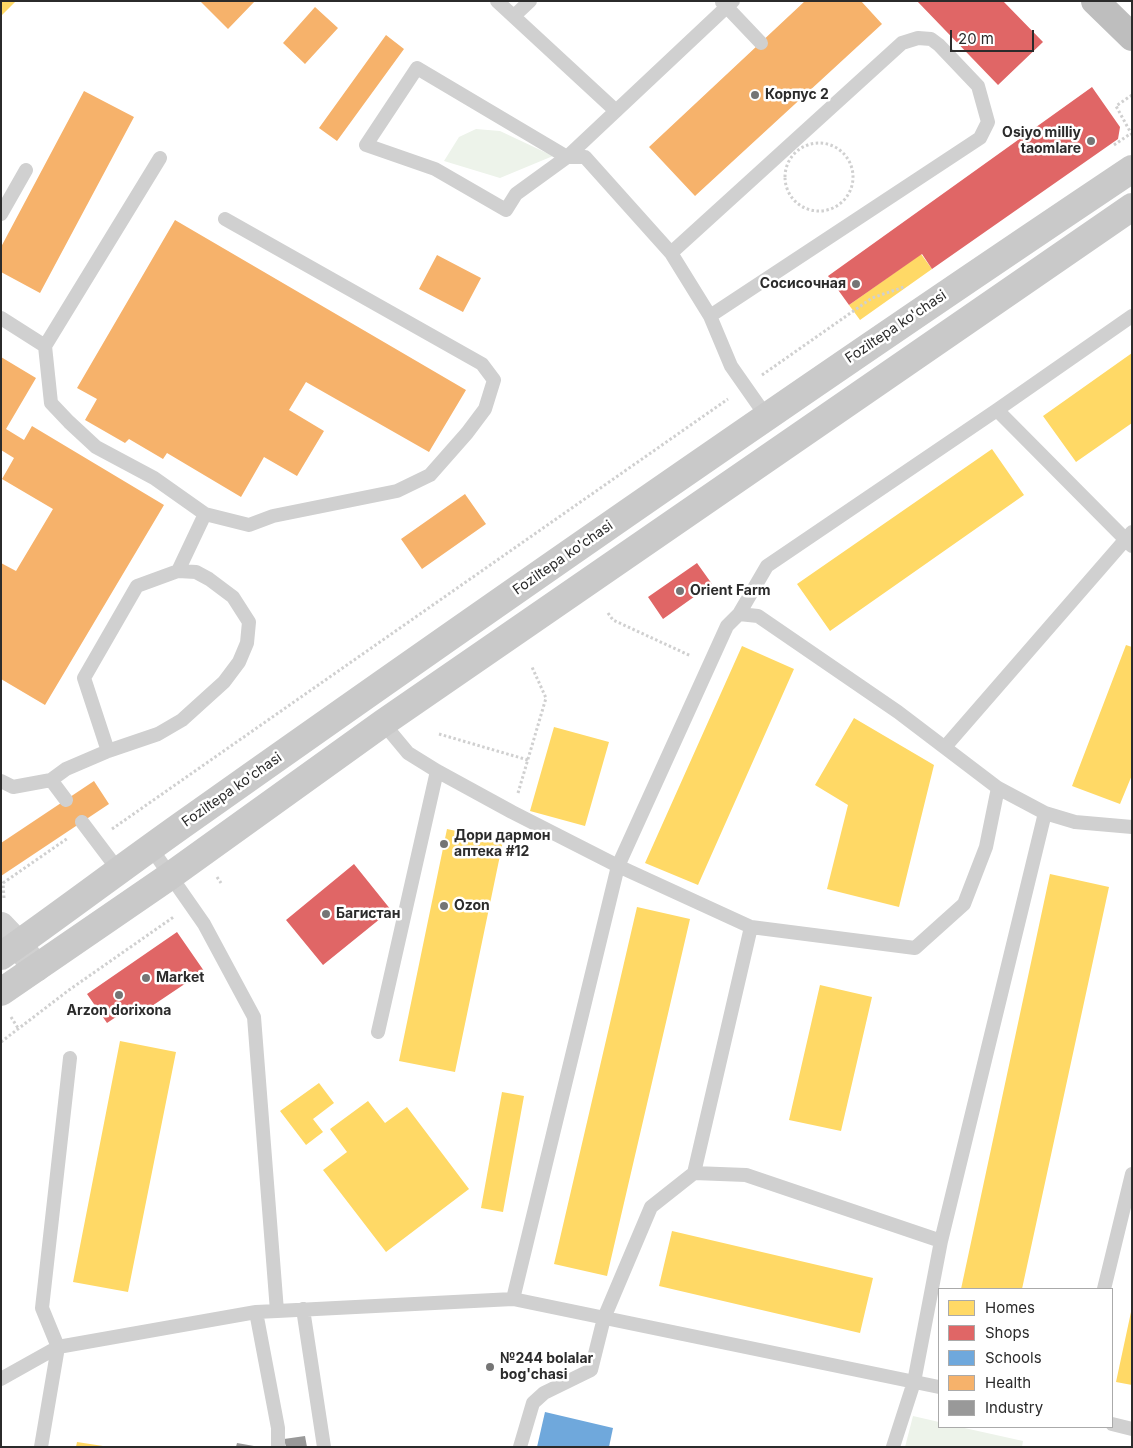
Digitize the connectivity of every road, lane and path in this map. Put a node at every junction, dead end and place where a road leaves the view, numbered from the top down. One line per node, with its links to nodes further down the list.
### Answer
1 (497, 1): 5 (lane)
2 (530, 1): 5 (lane)
3 (1095, 1): 6 (highway)
4 (728, 3): 7 (lane); 9 (lane)
5 (514, 16): 9 (lane)
6 (1132, 37)
7 (761, 43)
8 (1132, 95): 10 (path)
9 (616, 111): 13 (lane)
10 (1131, 134): 11 (path)
11 (1114, 145)
12 (845, 154): 12 (path)
13 (567, 157): 13 (lane); 20 (lane)
14 (160, 158): 25 (lane)
15 (1132, 169): 28 (main road, Foziltepa ko'chasi)
16 (26, 170): 18 (lane)
17 (1132, 207): 36 (main road)
18 (1, 214)
19 (225, 219): 29 (lane)
20 (672, 253): 22 (lane); 22 (lane)
21 (904, 286): 26 (path)
22 (710, 316): 26 (lane)
23 (1132, 316): 27 (lane)
24 (1, 318): 25 (lane)
25 (45, 346): 29 (lane)
26 (745, 386): 28 (lane); 50 (path)
27 (997, 410): 30 (lane); 33 (lane)
28 (766, 416): 51 (main road, Foziltepa ko'chasi)
29 (205, 514): 31 (lane)
30 (1129, 539): 38 (lane)
31 (178, 571): 39 (lane); 39 (lane)
32 (608, 613): 34 (path)
33 (739, 614): 34 (lane); 38 (lane)
34 (709, 665): 52 (lane)
35 (532, 667): 40 (path)
36 (383, 723): 41 (lane); 54 (main road)
37 (439, 734): 40 (path)
38 (945, 748): 44 (lane)
39 (108, 751): 43 (lane)
40 (528, 760): 46 (path)
41 (437, 771): 46 (lane); 61 (lane)
42 (1, 780): 43 (lane)
43 (51, 780): 45 (lane)
44 (998, 788): 47 (lane); 56 (lane)
45 (66, 800)
46 (512, 812): 52 (lane)
47 (1045, 813): 49 (lane); 66 (lane)
48 (82, 822): 50 (lane)
49 (1132, 827)
50 (95, 842): 53 (lane); 57 (path)
51 (151, 848): 53 (main road, Foziltepa ko'chasi); 54 (lane)
52 (618, 866): 56 (lane); 68 (lane)
53 (119, 871): 57 (main road, Foziltepa ko'chasi)
54 (170, 876): 58 (main road); 70 (lane)
55 (177, 914): 60 (path)
56 (751, 927): 64 (lane)
57 (6, 932): 58 (street)
58 (36, 968): 59 (main road)
59 (5, 1003): 60 (path)
60 (19, 1028): 62 (path)
61 (378, 1032)
62 (1, 1042)
63 (70, 1058): 73 (lane)
64 (694, 1173): 66 (lane); 72 (lane)
65 (1132, 1174): 67 (lane)
66 (941, 1241): 75 (lane)
67 (1104, 1288)
68 (512, 1299): 69 (lane); 72 (lane)
69 (303, 1309): 70 (lane); 81 (lane)
70 (277, 1310): 71 (lane)
71 (256, 1312): 73 (lane); 80 (lane)
72 (604, 1318): 75 (lane); 82 (lane)
73 (58, 1347): 74 (lane); 79 (lane)
74 (1, 1380)
75 (914, 1382): 76 (lane); 83 (lane)
76 (938, 1387)
77 (1113, 1424): 78 (lane)
78 (1132, 1429)
79 (41, 1447)
80 (278, 1447)
81 (324, 1447)
82 (520, 1447)
83 (893, 1447)

